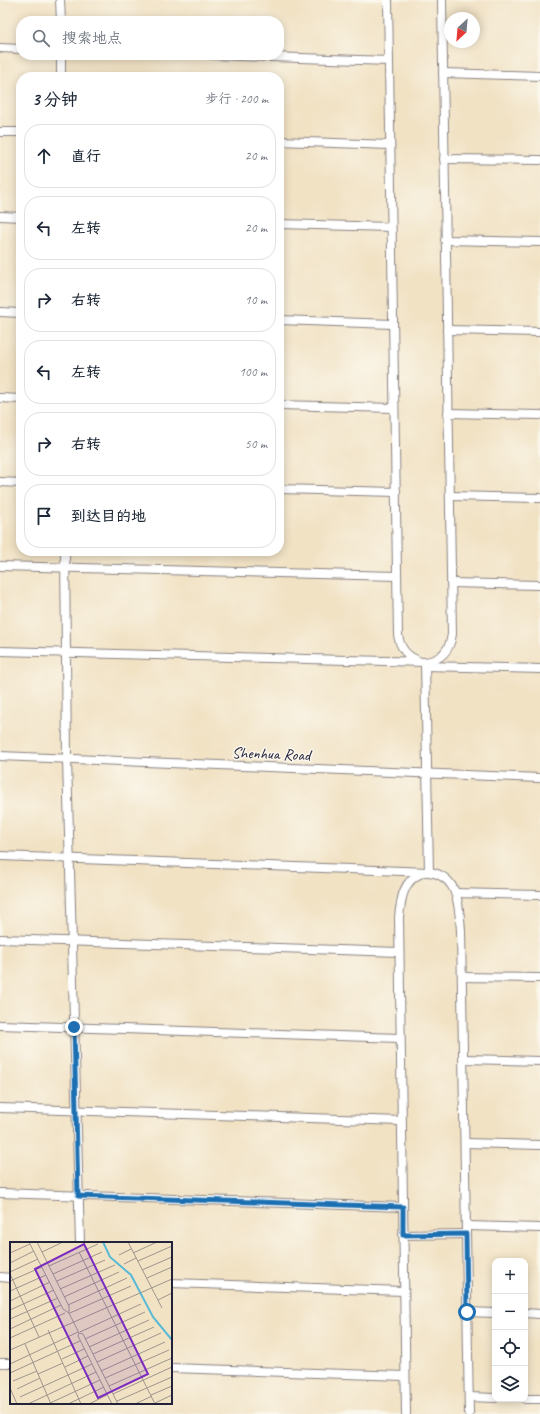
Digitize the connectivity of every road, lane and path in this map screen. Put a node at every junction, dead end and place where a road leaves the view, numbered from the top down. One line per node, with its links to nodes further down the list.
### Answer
1 (60, 0): 4 (lane)
2 (388, 0): 9 (lane)
3 (442, 0): 11 (lane)
4 (60, 16)
5 (0, 48): 6 (lane)
6 (16, 49)
7 (284, 57): 9 (lane)
8 (61, 60): 10 (lane)
9 (389, 61): 16 (lane)
10 (61, 72)
11 (443, 73): 12 (lane); 17 (lane)
12 (540, 76)
13 (0, 132): 14 (lane)
14 (16, 132)
15 (284, 141): 16 (lane)
16 (390, 145): 22 (lane)
17 (444, 158): 18 (lane); 23 (lane)
18 (540, 160)
19 (0, 216): 20 (lane)
20 (16, 217)
21 (284, 224): 22 (lane)
22 (392, 227): 28 (lane)
23 (446, 240): 24 (lane); 29 (lane)
24 (540, 242)
25 (0, 312): 26 (lane)
26 (16, 313)
27 (284, 320): 28 (lane)
28 (393, 324): 34 (lane)
29 (447, 330): 30 (lane); 35 (lane)
30 (540, 332)
31 (0, 398): 32 (lane)
32 (16, 399)
33 (284, 405): 34 (lane)
34 (394, 408): 40 (lane)
35 (448, 413): 36 (lane); 41 (lane)
36 (540, 415)
37 (0, 482): 38 (lane)
38 (16, 483)
39 (284, 489): 40 (lane)
40 (396, 492): 46 (lane)
41 (450, 496): 42 (lane); 47 (lane)
42 (540, 498)
43 (65, 556): 45 (lane)
44 (0, 566): 45 (lane)
45 (65, 567): 46 (lane); 50 (lane)
46 (397, 576): 51 (lane)
47 (451, 583): 48 (lane); 51 (lane)
48 (540, 585)
49 (0, 651): 50 (lane)
50 (66, 653): 51 (lane); 55 (lane)
51 (425, 664): 52 (lane); 53 (lane); 56 (lane)
52 (414, 666)
53 (540, 668)
54 (0, 756): 55 (lane, Shenhua Road)
55 (67, 759): 56 (lane, Shenhua Road); 59 (lane)
56 (427, 774): 57 (lane, Shenhua Road); 60 (lane)
57 (540, 778)
58 (0, 856): 59 (lane)
59 (69, 859): 60 (lane); 64 (lane)
60 (429, 872): 61 (lane); 65 (lane)
61 (455, 893): 62 (lane); 66 (lane)
62 (540, 895)
63 (0, 939): 64 (lane)
64 (72, 942): 65 (lane); 69 (lane)
65 (398, 952): 70 (lane)
66 (462, 977): 67 (lane); 71 (lane)
67 (540, 978)
68 (0, 1025): 69 (lane)
69 (74, 1027): 70 (lane); 74 (lane)
70 (400, 1038): 75 (lane)
71 (464, 1059): 72 (lane); 76 (lane)
72 (540, 1061)
73 (0, 1108): 74 (lane)
74 (76, 1111): 75 (lane); 79 (lane)
75 (401, 1121): 80 (lane)
76 (465, 1143): 77 (lane); 82 (lane)
77 (540, 1145)
78 (0, 1193): 79 (lane)
79 (78, 1196): 80 (lane); 84 (lane)
80 (403, 1207): 83 (lane)
81 (540, 1228): 82 (lane)
82 (466, 1230): 83 (lane); 89 (lane)
83 (403, 1235): 88 (lane)
84 (80, 1242)
85 (0, 1277): 86 (lane)
86 (10, 1278)
87 (172, 1283): 88 (lane)
88 (404, 1290): 94 (lane)
89 (467, 1312): 90 (lane); 95 (lane)
90 (492, 1312)
91 (528, 1313): 92 (lane)
92 (540, 1314)
93 (172, 1368): 94 (lane)
94 (405, 1376): 99 (lane)
95 (469, 1397): 96 (lane); 100 (lane)
96 (492, 1398)
97 (528, 1399): 98 (lane)
98 (540, 1399)
99 (406, 1414)
100 (469, 1414)

